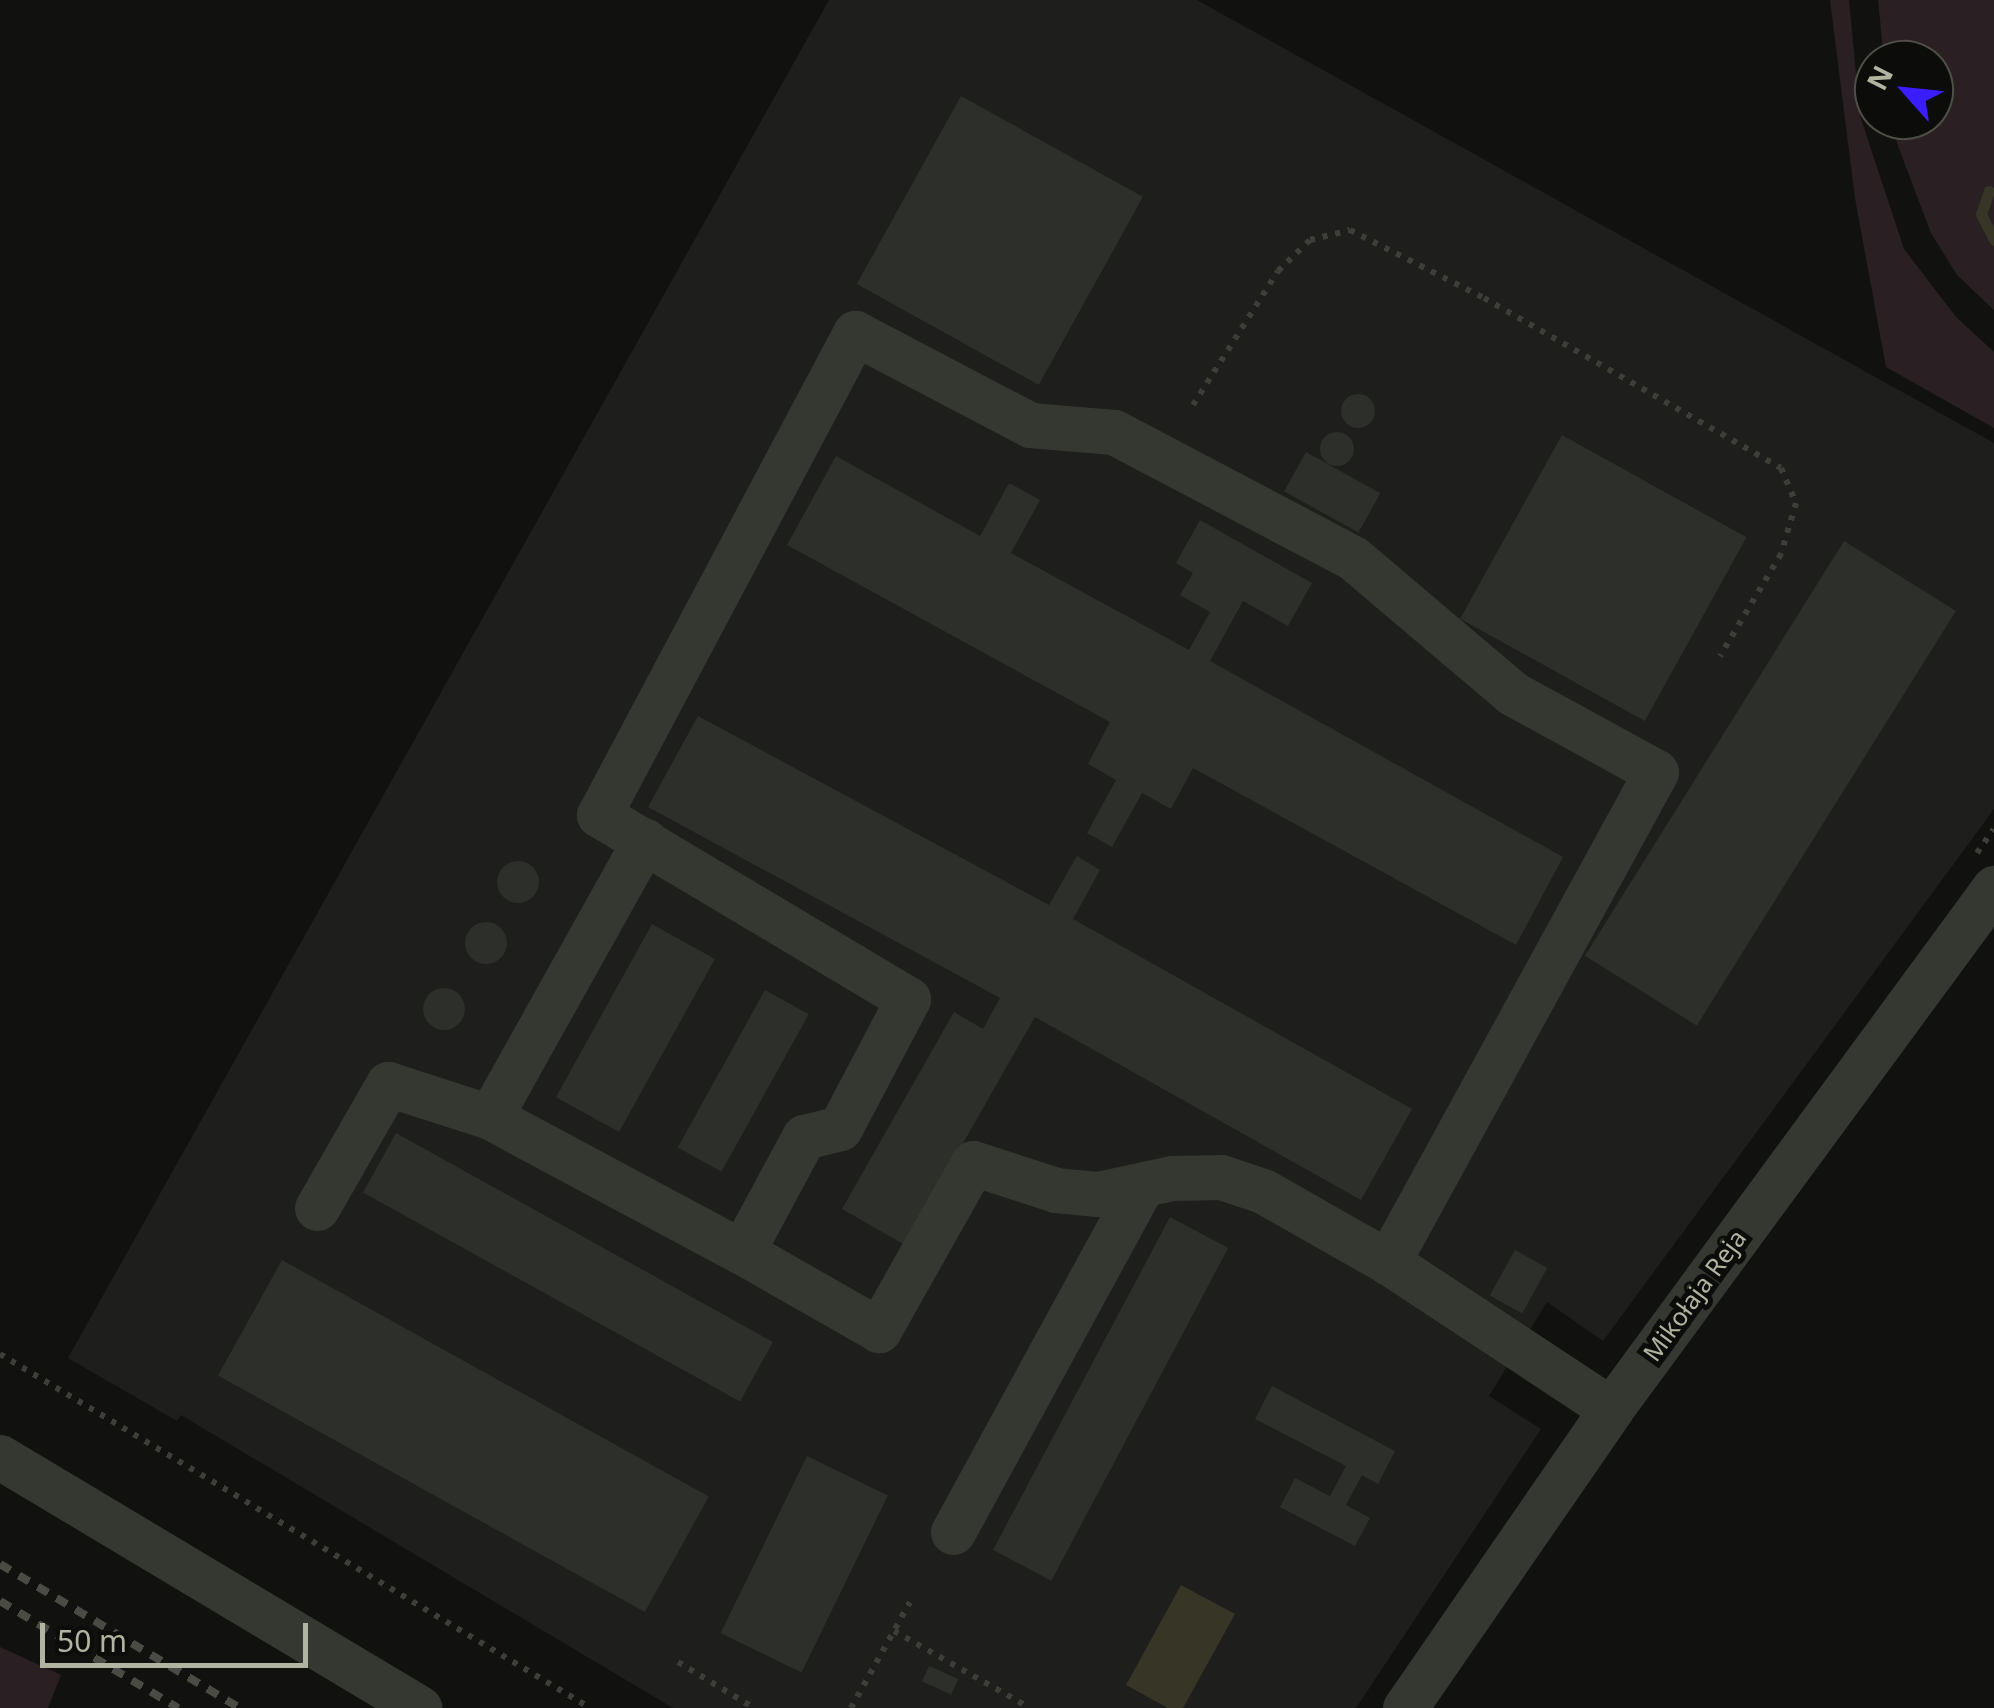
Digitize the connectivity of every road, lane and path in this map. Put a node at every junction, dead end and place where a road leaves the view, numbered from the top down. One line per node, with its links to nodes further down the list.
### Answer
1 (1193, 405): 2 (path)
2 (1720, 656)
3 (645, 840): 5 (street); 8 (street); 9 (street)
4 (1994, 888): 11 (street, Mikołaja Reja)
5 (490, 1117): 7 (street); 8 (street)
6 (1142, 1185): 8 (street); 9 (street); 13 (street)
7 (317, 1208)
8 (742, 1252)
9 (1388, 1262): 11 (street)
10 (0, 1354): 18 (path)
11 (1611, 1409): 22 (street, Mikołaja Reja)
12 (0, 1457): 17 (street)
13 (954, 1532)
14 (910, 1602): 15 (path)
15 (894, 1632): 20 (path); 21 (path)
16 (678, 1662): 19 (path)
17 (420, 1708)
18 (590, 1708)
19 (754, 1708)
20 (851, 1708)
21 (1030, 1708)
22 (1405, 1708)

